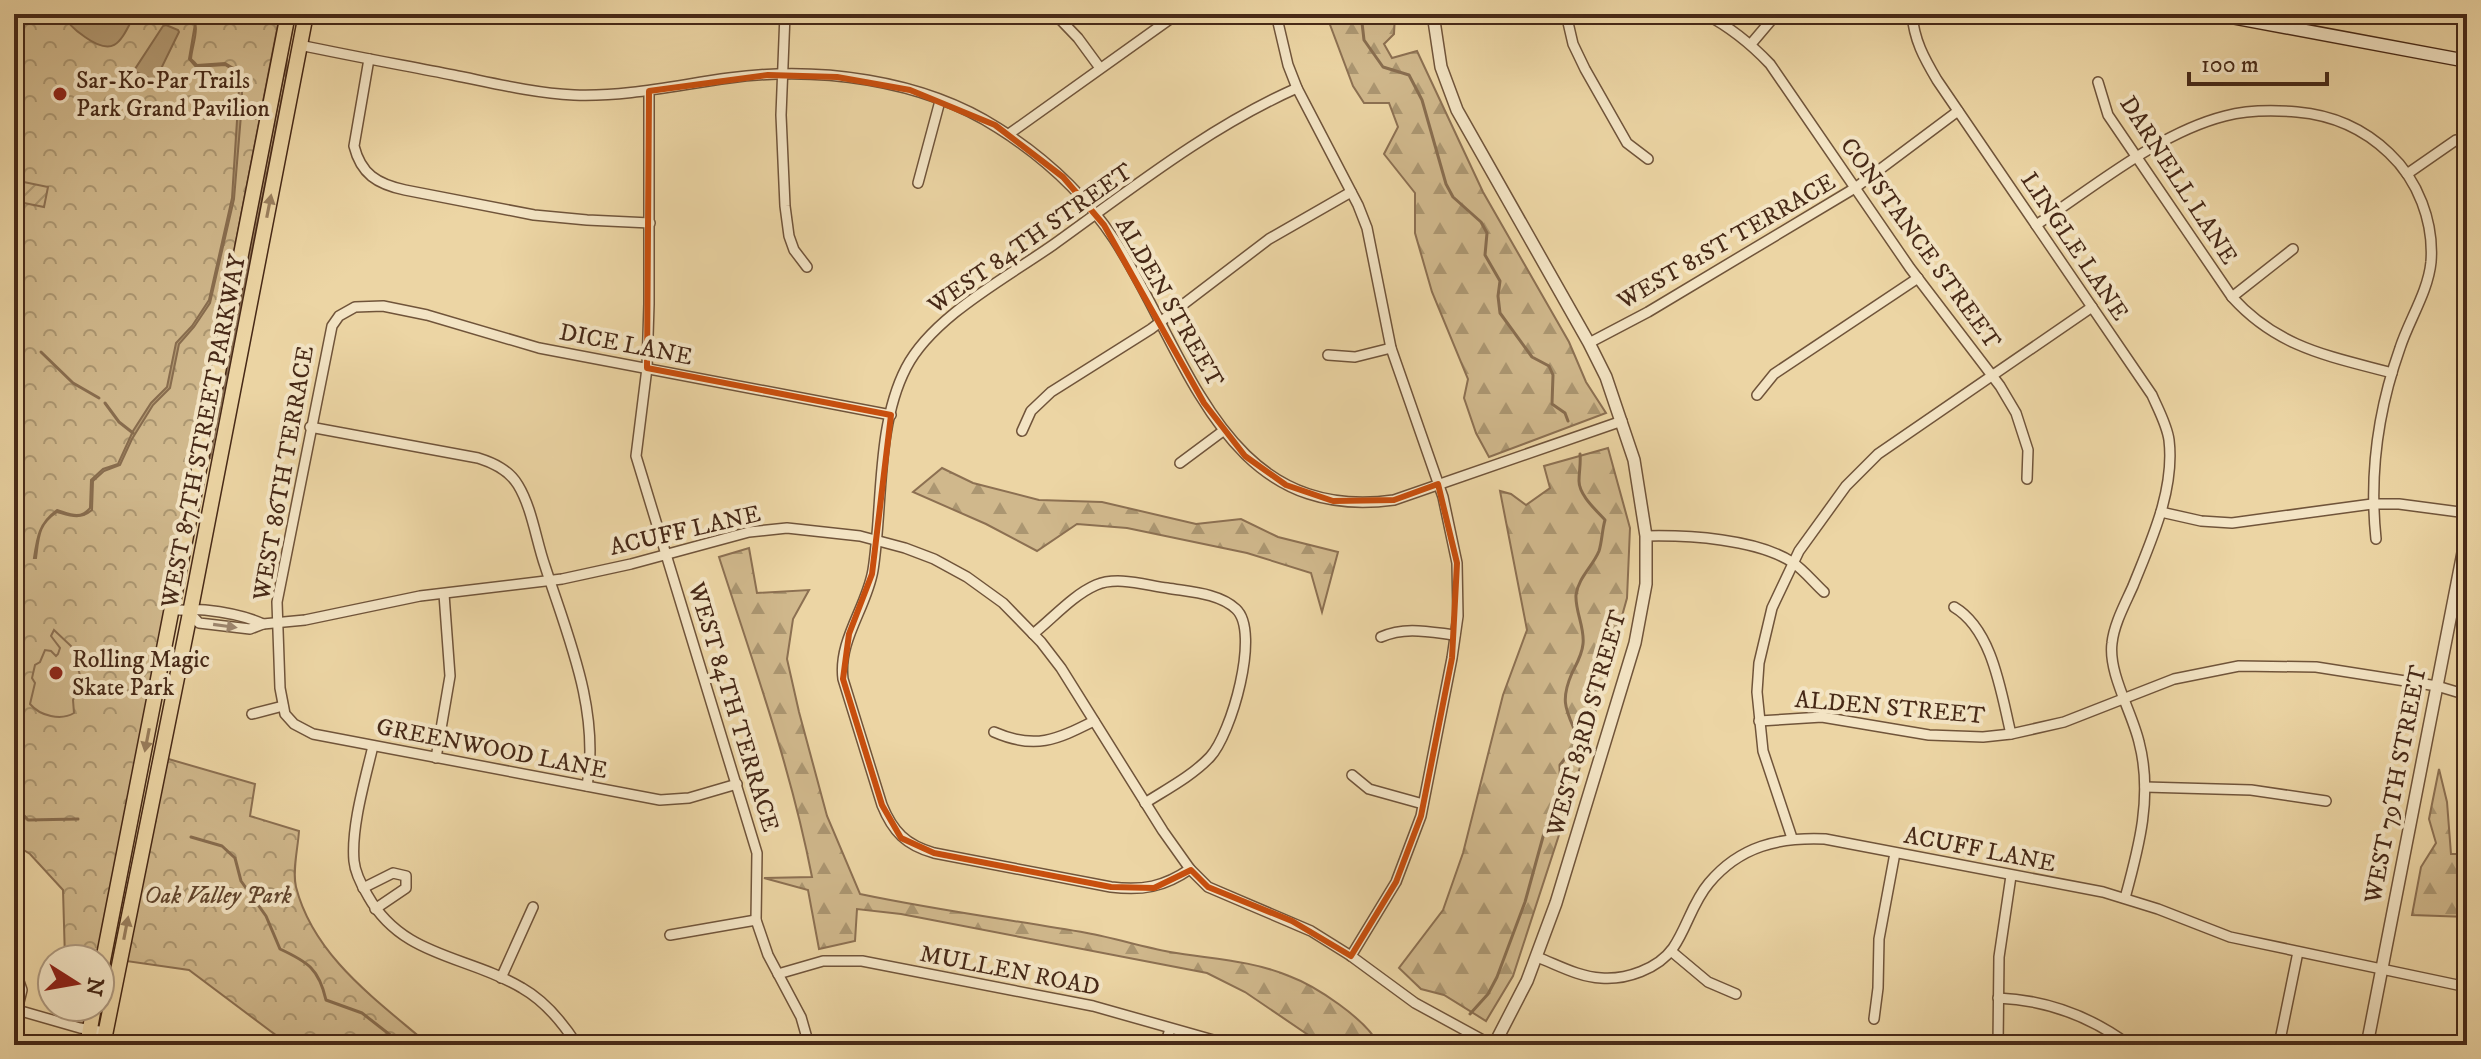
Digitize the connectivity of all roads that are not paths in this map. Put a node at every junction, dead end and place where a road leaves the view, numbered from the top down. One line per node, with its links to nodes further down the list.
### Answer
1 (288, 14): 70 (main road, WEST 87TH STREET PARKWAY)
2 (306, 14): 14 (main road, WEST 87TH STREET PARKWAY)
3 (785, 14): 18 (street)
4 (1055, 14): 17 (street)
5 (1177, 14): 17 (street)
6 (1276, 14): 20 (street)
7 (1433, 14): 42 (street, WEST 83RD STREET)
8 (1566, 14): 27 (street)
9 (1705, 14): 13 (street, CONSTANCE STREET)
10 (1912, 14): 23 (street, LINGLE LANE)
11 (2215, 14): 16 (main road)
12 (1773, 18): 13 (street)
13 (1751, 44): 30 (street, CONSTANCE STREET)
14 (300, 45): 15 (street, ALDEN STREET); 71 (main road, WEST 87TH STREET PARKWAY, one-way to 14)
15 (369, 59): 21 (street, ALDEN STREET); 33 (street)
16 (2467, 61)
17 (1100, 68): 24 (street)
18 (782, 75): 21 (street, ALDEN STREET); 22 (street, ALDEN STREET); 36 (street)
19 (2098, 82): 26 (street, DARNELL LANE)
20 (1297, 88): 31 (street); 32 (street, WEST 84TH STREET)
21 (649, 91): 33 (street, WEST 84TH TERRACE)
22 (940, 101): 24 (street, ALDEN STREET); 29 (street)
23 (1958, 111): 30 (street, WEST 81ST TERRACE); 34 (street, LINGLE LANE)
24 (1009, 134): 32 (street, ALDEN STREET)
25 (2456, 140): 28 (street)
26 (2137, 158): 28 (street); 34 (street); 38 (street, DARNELL LANE)
27 (1648, 159)
28 (2407, 174): 46 (street)
29 (918, 183)
30 (1855, 188): 37 (street, CONSTANCE STREET); 42 (street, WEST 81ST TERRACE)
31 (1351, 192): 41 (street); 43 (street)
32 (1096, 214): 41 (street, ALDEN STREET); 49 (street, WEST 84TH STREET)
33 (650, 223): 45 (street, WEST 84TH TERRACE)
34 (2036, 225): 40 (street, LINGLE LANE)
35 (2293, 249): 38 (street, DARNELL LANE)
36 (807, 267)
37 (1918, 278): 47 (street, CONSTANCE STREET); 48 (street)
38 (2232, 297): 46 (street, DARNELL LANE)
39 (355, 307): 45 (street, DICE LANE); 51 (street, WEST 86TH TERRACE)
40 (2092, 307): 47 (street); 58 (street, LINGLE LANE)
41 (1160, 321): 52 (street); 53 (street, ALDEN STREET)
42 (1589, 343): 50 (street, WEST 83RD STREET)
43 (1391, 348): 44 (street); 56 (street)
44 (1328, 355)
45 (647, 368): 49 (street, DICE LANE); 64 (street, WEST 84TH TERRACE)
46 (2392, 373): 57 (street)
47 (1992, 375): 55 (street, CONSTANCE STREET); 65 (street)
48 (1757, 395)
49 (891, 415): 62 (street, WEST 84TH STREET)
50 (1622, 421): 56 (street, ALDEN STREET); 61 (street, WEST 83RD STREET)
51 (310, 427): 66 (street); 72 (street, WEST 86TH TERRACE)
52 (1022, 431)
53 (1223, 431): 54 (street); 56 (street, ALDEN STREET)
54 (1180, 463)
55 (2027, 479)
56 (1438, 484): 74 (street)
57 (2372, 504): 58 (street); 59 (street); 63 (street)
58 (2161, 512): 78 (street, LINGLE LANE)
59 (2467, 513)
60 (2467, 532): 76 (street, WEST 79TH STREET)
61 (1646, 536): 65 (street); 108 (street, WEST 83RD STREET)
62 (876, 539): 64 (street, ACUFF LANE); 73 (street, ACUFF LANE); 96 (street, WEST 84TH STREET)
63 (2376, 539)
64 (666, 555): 66 (street, ACUFF LANE); 88 (street, WEST 84TH TERRACE)
65 (1792, 562): 67 (street); 82 (street)
66 (550, 580): 68 (street, ACUFF LANE); 89 (street)
67 (1824, 592)
68 (444, 594): 72 (street, ACUFF LANE); 86 (street)
69 (1954, 607): 84 (street)
70 (173, 609): 71 (street, ACUFF LANE); 104 (main road, WEST 87TH STREET PARKWAY, one-way to 104)
71 (190, 613): 72 (street, ACUFF LANE); 119 (main road, WEST 87TH STREET PARKWAY, one-way to 71)
72 (277, 623): 79 (street, WEST 86TH TERRACE)
73 (1033, 634): 81 (street, ACUFF LANE); 92 (street)
74 (1455, 635): 75 (street); 93 (street)
75 (1381, 637)
76 (2437, 686): 77 (street, ALDEN STREET); 78 (street, ALDEN STREET); 110 (street, WEST 79TH STREET)
77 (2467, 695)
78 (2125, 697): 84 (street, ALDEN STREET); 90 (street, LINGLE LANE)
79 (283, 706): 80 (street); 85 (street, GREENWOOD LANE)
80 (252, 714)
81 (1094, 721): 83 (street); 92 (street, ACUFF LANE)
82 (1759, 721): 84 (street, ALDEN STREET); 94 (street)
83 (994, 732)
84 (2011, 734)
85 (373, 746): 86 (street, GREENWOOD LANE); 98 (street)
86 (436, 758): 89 (street, GREENWOOD LANE)
87 (1352, 775): 93 (street)
88 (737, 784): 89 (street, GREENWOOD LANE); 102 (street, WEST 84TH TERRACE)
89 (587, 786)
90 (2145, 787): 91 (street); 99 (street, LINGLE LANE)
91 (2326, 801)
92 (1145, 803): 96 (street, ACUFF LANE)
93 (1423, 804): 107 (street)
94 (1792, 838): 95 (street, ACUFF LANE); 105 (street, ACUFF LANE)
95 (1895, 853): 97 (street, ACUFF LANE); 117 (street)
96 (1190, 869): 107 (street, ACUFF LANE)
97 (2011, 876): 99 (street, ACUFF LANE); 115 (street)
98 (363, 888): 101 (street); 101 (street)
99 (2125, 898): 106 (street, ACUFF LANE)
100 (533, 907): 112 (street)
101 (375, 909): 112 (street)
102 (756, 920): 103 (street); 111 (street, WEST 84TH TERRACE)
103 (670, 935)
104 (107, 943)
105 (1671, 951): 108 (street); 114 (street)
106 (2298, 952): 110 (street, ACUFF LANE); 127 (street)
107 (1351, 956): 124 (street, ACUFF LANE)
108 (1537, 957): 124 (street, WEST 83RD STREET)
109 (14, 967): 116 (street)
110 (2382, 969): 113 (street, ACUFF LANE); 128 (street, WEST 79TH STREET)
111 (778, 974): 118 (street, MULLEN ROAD); 121 (street, WEST 84TH TERRACE)
112 (501, 978): 120 (street)
113 (2467, 987)
114 (1736, 994)
115 (1998, 998): 125 (street); 126 (street)
116 (15, 1010): 119 (street)
117 (1874, 1019)
118 (1170, 1029): 122 (street); 123 (street, MULLEN ROAD)
119 (96, 1038)
120 (577, 1045)
121 (809, 1045)
122 (1165, 1045)
123 (1231, 1045)
124 (1493, 1045)
125 (1998, 1045)
126 (2129, 1045)
127 (2279, 1045)
128 (2367, 1045)

